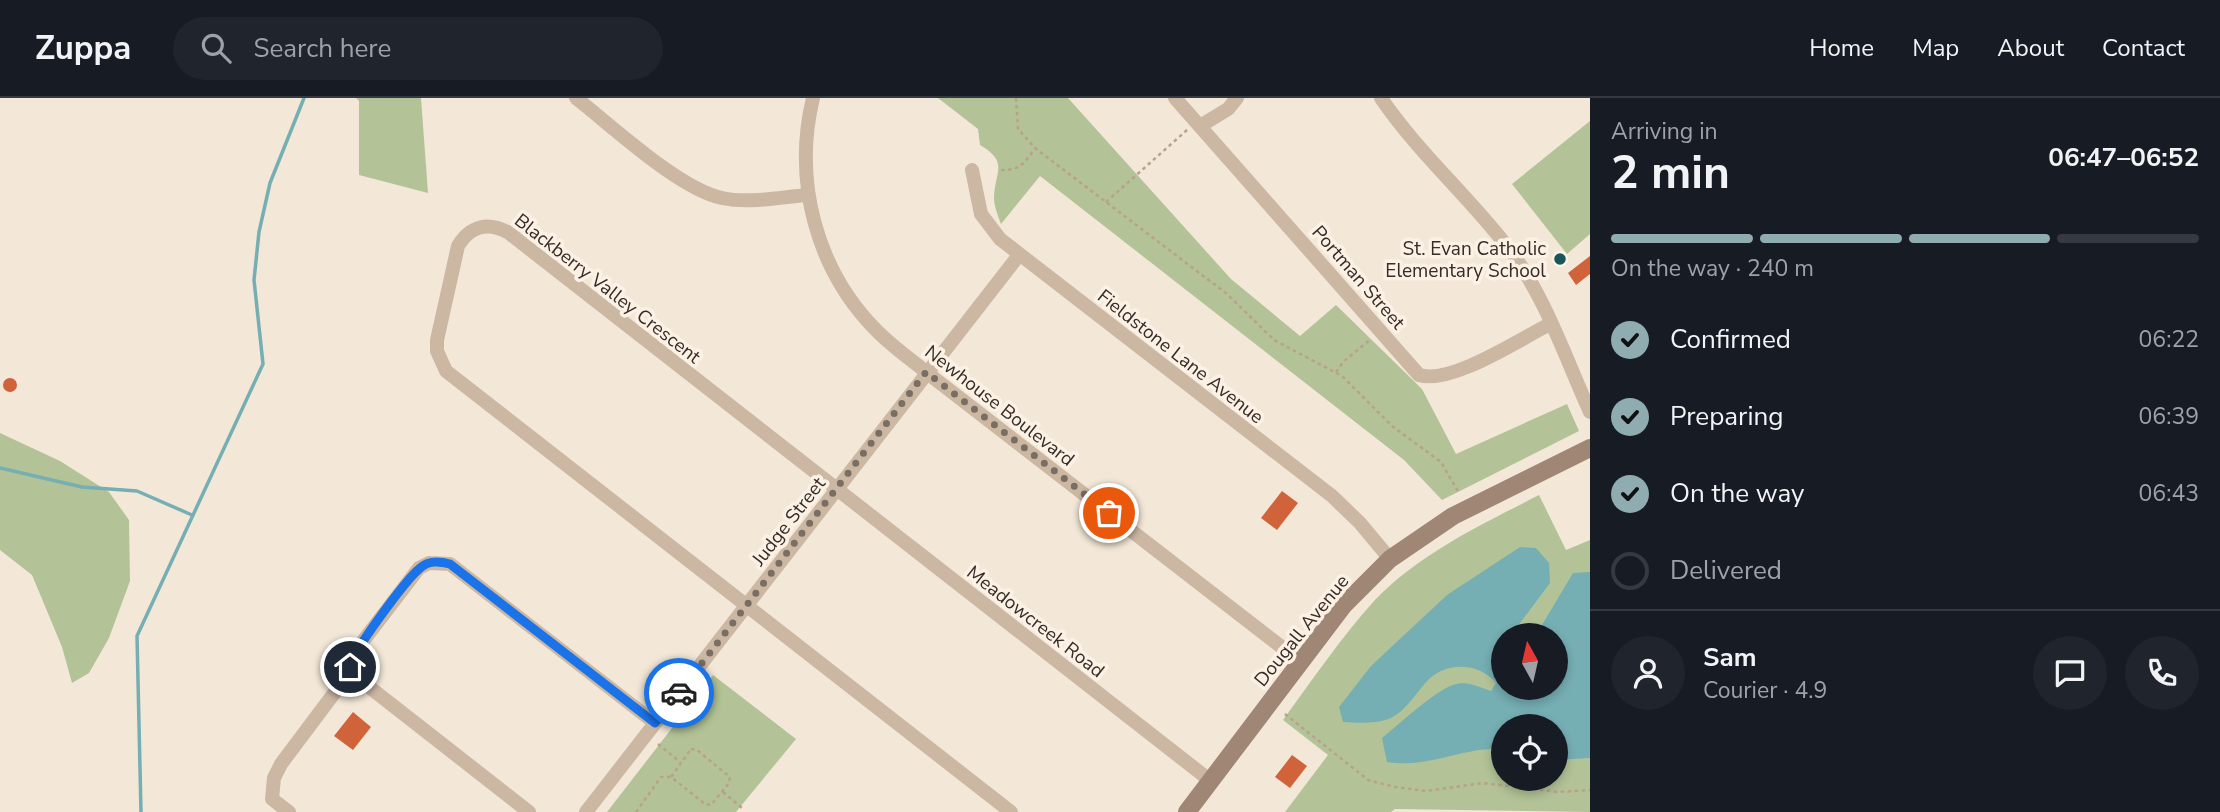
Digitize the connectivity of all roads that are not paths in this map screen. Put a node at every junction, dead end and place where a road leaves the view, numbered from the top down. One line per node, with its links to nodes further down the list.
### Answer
1 (576, 98): 8 (street)
2 (814, 98): 8 (street, Newhouse Boulevard)
3 (1175, 98): 6 (street, Portman Street)
4 (1237, 98): 6 (street)
5 (1381, 98): 10 (street)
6 (1198, 124): 10 (street, Portman Street)
7 (972, 170): 9 (street, Fieldstone Lane Avenue)
8 (808, 195): 11 (street, Newhouse Boulevard)
9 (1019, 255): 11 (street, Judge Street); 15 (street, Fieldstone Lane Avenue)
10 (1550, 324): 12 (street)
11 (926, 372): 14 (street, Judge Street); 17 (street, Newhouse Boulevard)
12 (1590, 412)
13 (1590, 448): 15 (street, Dougall Avenue)
14 (836, 491): 16 (street, Judge Street); 16 (street, Blackberry Valley Crescent); 20 (street, Meadowcreek Road)
15 (1390, 559): 17 (street, Dougall Avenue)
16 (745, 607): 19 (street, Judge Street); 24 (street, Blackberry Valley Crescent)
17 (1301, 662): 20 (street, Dougall Avenue)
18 (350, 672): 19 (street); 21 (street); 22 (street)
19 (655, 723): 23 (street, Judge Street)
20 (1212, 782): 25 (street, Dougall Avenue)
21 (289, 812)
22 (529, 812)
23 (586, 812)
24 (1011, 812)
25 (1187, 812)

